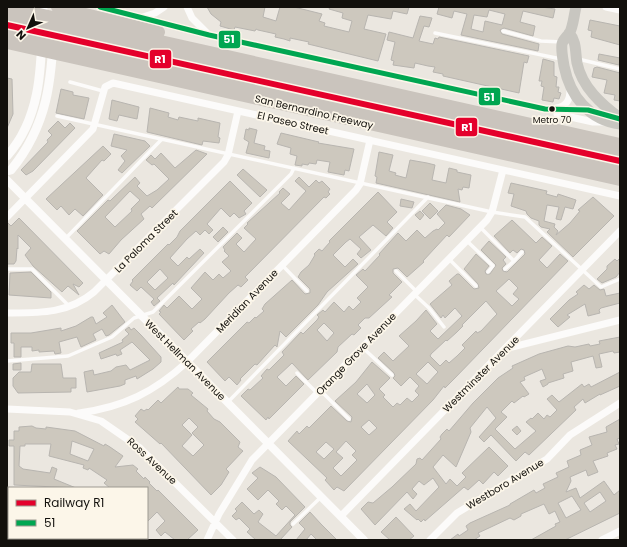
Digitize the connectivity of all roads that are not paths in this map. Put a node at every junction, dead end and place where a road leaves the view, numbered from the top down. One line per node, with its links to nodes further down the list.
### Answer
1 (8, 7): 9 (highway)
2 (100, 7): 11 (street)
3 (164, 7): 11 (street)
4 (187, 7): 15 (street)
5 (576, 7): 16 (main road)
6 (606, 7): 7 (street)
7 (620, 10)
8 (59, 14): 9 (highway); 38 (highway); 41 (highway); 45 (main road)
9 (38, 15): 10 (highway); 40 (main road)
10 (7, 18)
11 (140, 18): 15 (street)
12 (503, 31): 16 (lane)
13 (7, 32): 18 (highway)
14 (435, 32): 22 (lane)
15 (209, 35): 29 (street)
16 (566, 38): 21 (main road); 22 (main road)
17 (7, 43): 18 (highway)
18 (31, 45): 19 (highway); 20 (highway)
19 (7, 46)
20 (59, 50): 23 (highway); 24 (highway, San Bernardino Freeway)
21 (576, 59): 25 (lane); 33 (main road)
22 (563, 60): 27 (main road)
23 (160, 66): 24 (highway); 44 (highway)
24 (125, 69): 47 (highway, San Bernardino Freeway)
25 (620, 69)
26 (70, 82): 28 (lane)
27 (570, 86): 29 (street); 30 (main road)
28 (103, 91): 31 (street, El Paseo Street); 35 (street)
29 (545, 109): 30 (street); 34 (street)
30 (588, 110): 33 (street); 34 (main road)
31 (238, 111): 37 (street, El Paseo Street); 39 (street, La Paloma Street)
32 (57, 116): 35 (lane)
33 (620, 118)
34 (615, 123)
35 (94, 125): 36 (lane); 51 (street)
36 (161, 140): 39 (lane); 56 (lane)
37 (370, 140): 43 (street, El Paseo Street); 48 (street, Meridian Avenue)
38 (620, 144)
39 (228, 155): 42 (lane); 68 (street, La Paloma Street)
40 (7, 156)
41 (620, 156)
42 (294, 168): 48 (lane); 74 (lane)
43 (503, 170): 49 (street, El Paseo Street); 52 (street, Orange Grove Avenue)
44 (620, 170)
45 (7, 171)
46 (7, 180): 51 (street, West Hellman Avenue)
47 (620, 180)
48 (360, 184): 50 (lane); 61 (street, Meridian Avenue)
49 (620, 196)
50 (428, 197): 52 (lane); 84 (lane)
51 (26, 199): 53 (street); 56 (street, West Hellman Avenue)
52 (492, 212): 54 (street, Orange Grove Avenue); 64 (lane)
53 (7, 217)
54 (480, 227): 57 (street, Orange Grove Avenue); 60 (lane)
55 (620, 231): 64 (street, Westminster Avenue)
56 (65, 239): 68 (street, West Hellman Avenue)
57 (467, 240): 59 (street, Orange Grove Avenue); 66 (lane)
58 (522, 252): 60 (lane)
59 (449, 259): 69 (lane); 71 (street, Orange Grove Avenue)
60 (514, 261): 63 (lane)
61 (282, 265): 70 (lane); 80 (street, Meridian Avenue)
62 (7, 269): 72 (lane)
63 (505, 269)
64 (582, 270): 67 (lane); 78 (street, Westminster Avenue)
65 (396, 271): 71 (lane)
66 (488, 272)
67 (620, 279)
68 (106, 281): 72 (street, La Paloma Street); 74 (street, West Hellman Avenue)
69 (476, 286)
70 (307, 291)
71 (415, 293): 76 (lane); 77 (street, Orange Grove Avenue)
72 (71, 307): 73 (street, La Paloma Street)
73 (7, 313)
74 (142, 316): 79 (lane); 80 (street, West Hellman Avenue)
75 (620, 320): 78 (street)
76 (444, 327)
77 (362, 347): 82 (lane); 83 (street, Orange Grove Avenue)
78 (507, 348): 91 (street, Westminster Avenue)
79 (7, 361)
80 (187, 362): 84 (street, West Hellman Avenue); 87 (street, Meridian Avenue)
81 (297, 373): 83 (lane)
82 (392, 375)
83 (318, 392): 88 (lane); 89 (street, Orange Grove Avenue)
84 (228, 402): 89 (street, West Hellman Avenue)
85 (620, 404): 98 (street, Westboro Avenue)
86 (7, 409): 87 (street, Ross Avenue)
87 (79, 413): 92 (street, Ross Avenue)
88 (349, 419)
89 (269, 444): 90 (street, West Hellman Avenue); 92 (street, Orange Grove Avenue)
90 (321, 497): 91 (street, West Hellman Avenue); 93 (lane)
91 (341, 516): 97 (street, West Hellman Avenue)
92 (216, 523): 95 (street, Orange Grove Avenue); 96 (street, Ross Avenue)
93 (293, 524)
94 (620, 531): 99 (street)
95 (207, 540)
96 (233, 540)
97 (364, 540)
98 (430, 540)
99 (602, 540)

